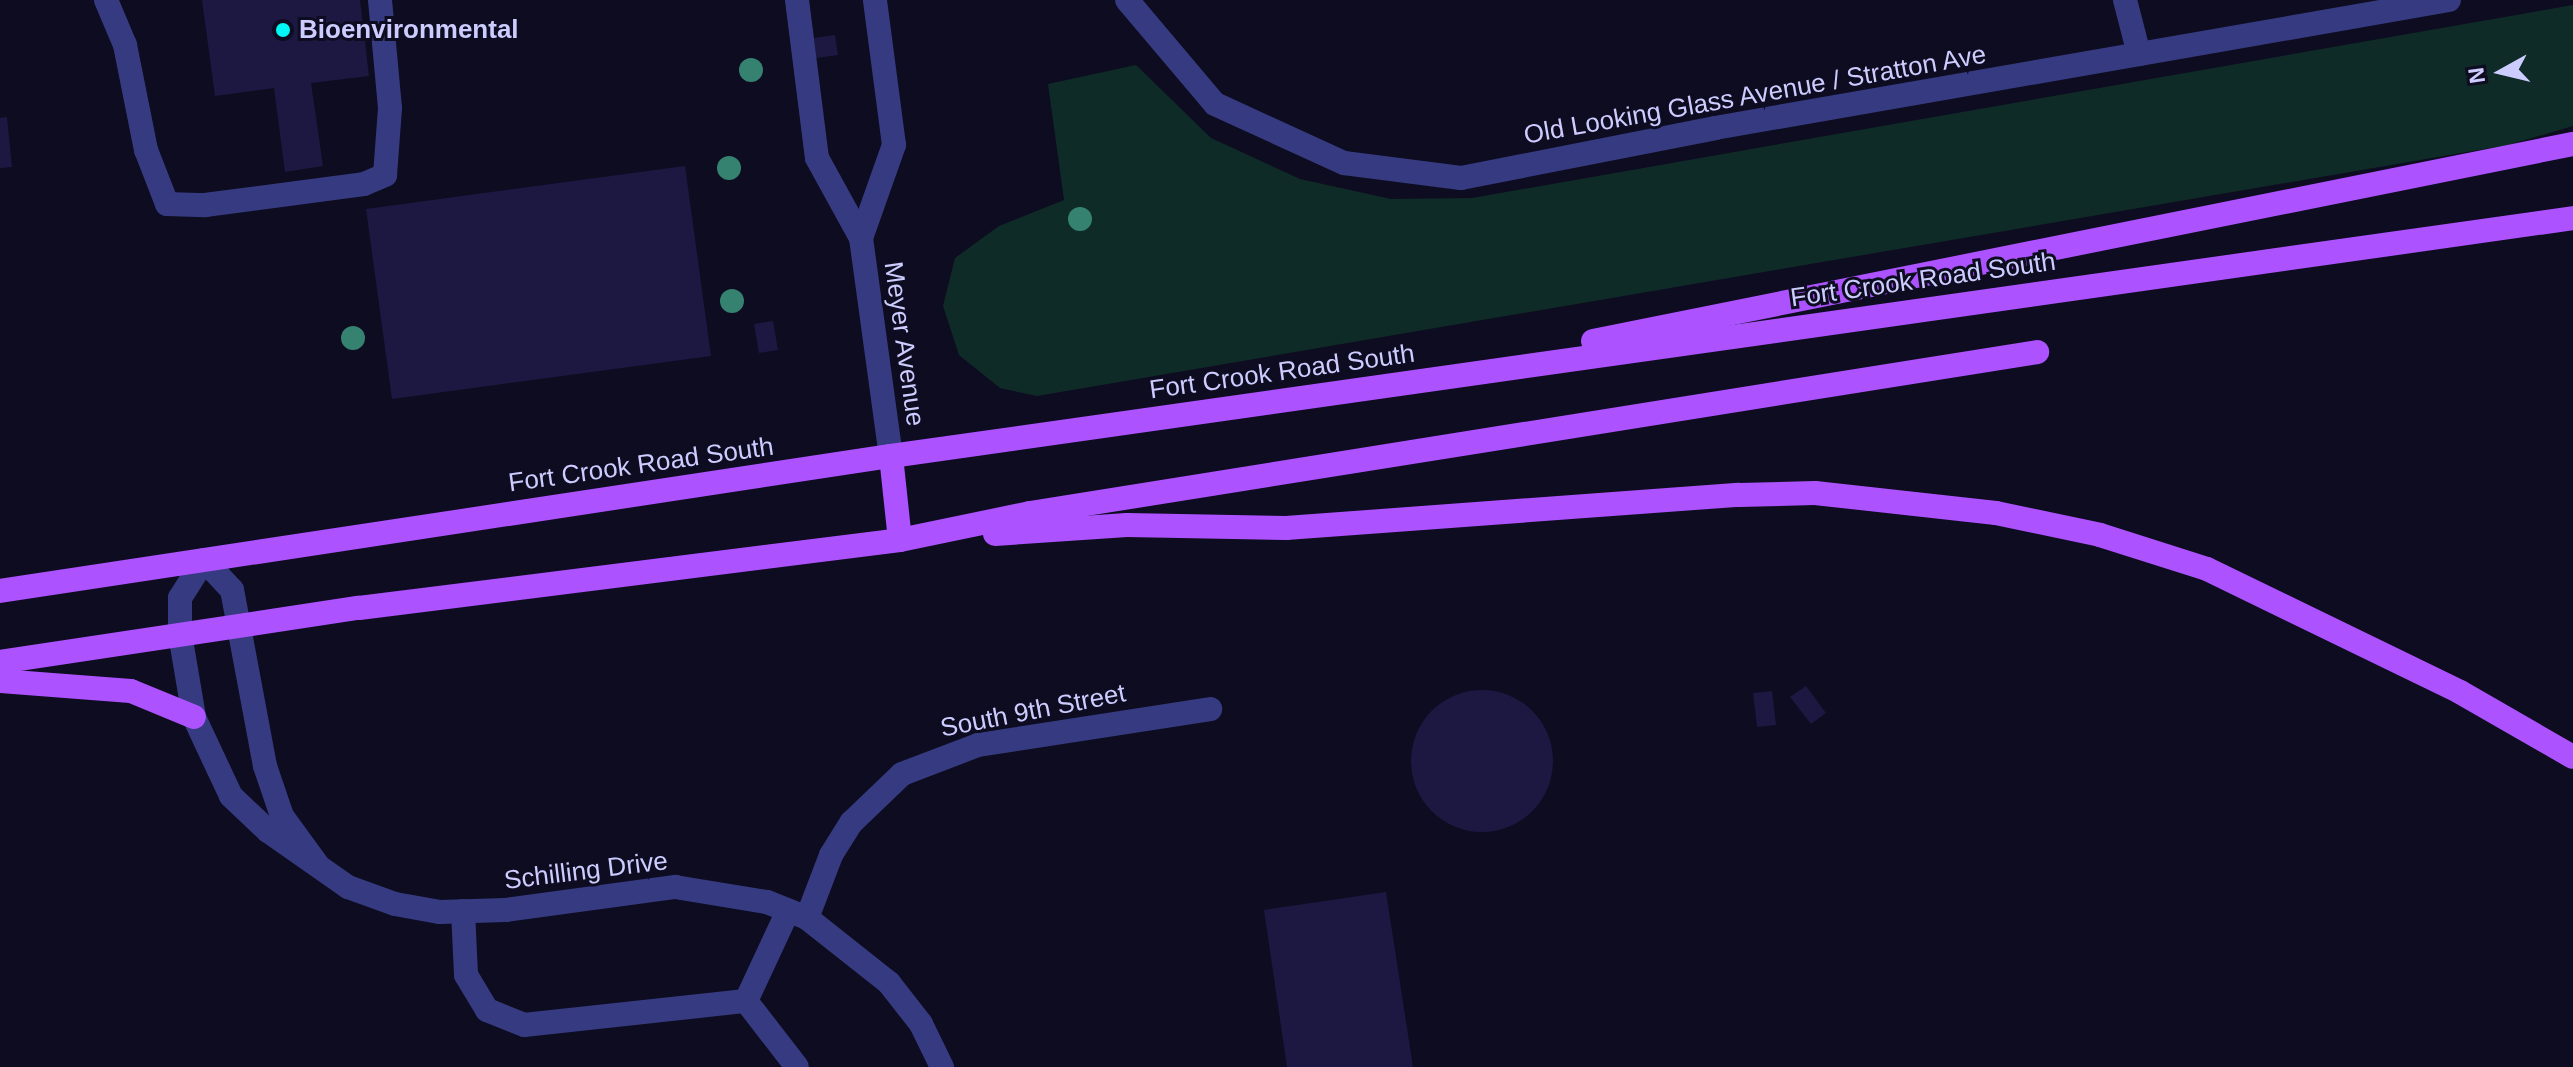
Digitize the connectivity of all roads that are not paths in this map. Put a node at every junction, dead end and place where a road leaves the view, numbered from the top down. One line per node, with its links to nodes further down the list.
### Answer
1 (106, 0): 2 (street)
2 (380, 0)
3 (797, 0): 11 (street, Meyer Avenue)
4 (875, 0): 11 (street, Meyer Avenue)
5 (1127, 0): 8 (street, Old Looking Glass Avenue / Stratton Ave)
6 (2125, 0): 8 (street)
7 (2449, 0): 8 (street, Old Looking Glass Avenue / Stratton Ave)
8 (2139, 54)
9 (2573, 144): 13 (main road)
10 (2573, 218): 13 (main road, Fort Crook Road South)
11 (861, 238): 14 (street, Meyer Avenue)
12 (2037, 352): 15 (main road)
13 (1359, 389): 14 (main road, Fort Crook Road South)
14 (891, 456): 15 (main road); 16 (main road, Fort Crook Road South)
15 (900, 540): 18 (main road); 24 (main road)
16 (204, 560): 17 (main road, Fort Crook Road South); 18 (street, Schilling Drive); 19 (street, Schilling Drive)
17 (0, 591)
18 (242, 625): 19 (main road); 25 (street, Schilling Drive)
19 (180, 634): 20 (main road); 23 (street, Schilling Drive)
20 (0, 662)
21 (0, 681): 23 (main road)
22 (1210, 709): 27 (street, South 9th Street)
23 (194, 717): 25 (street, Schilling Drive)
24 (2573, 757)
25 (317, 864): 26 (street, Schilling Drive)
26 (463, 911): 27 (street, Schilling Drive); 28 (street)
27 (797, 914): 28 (street, South 9th Street); 30 (street, Schilling Drive)
28 (746, 1001): 29 (street)
29 (797, 1067)
30 (942, 1067)

